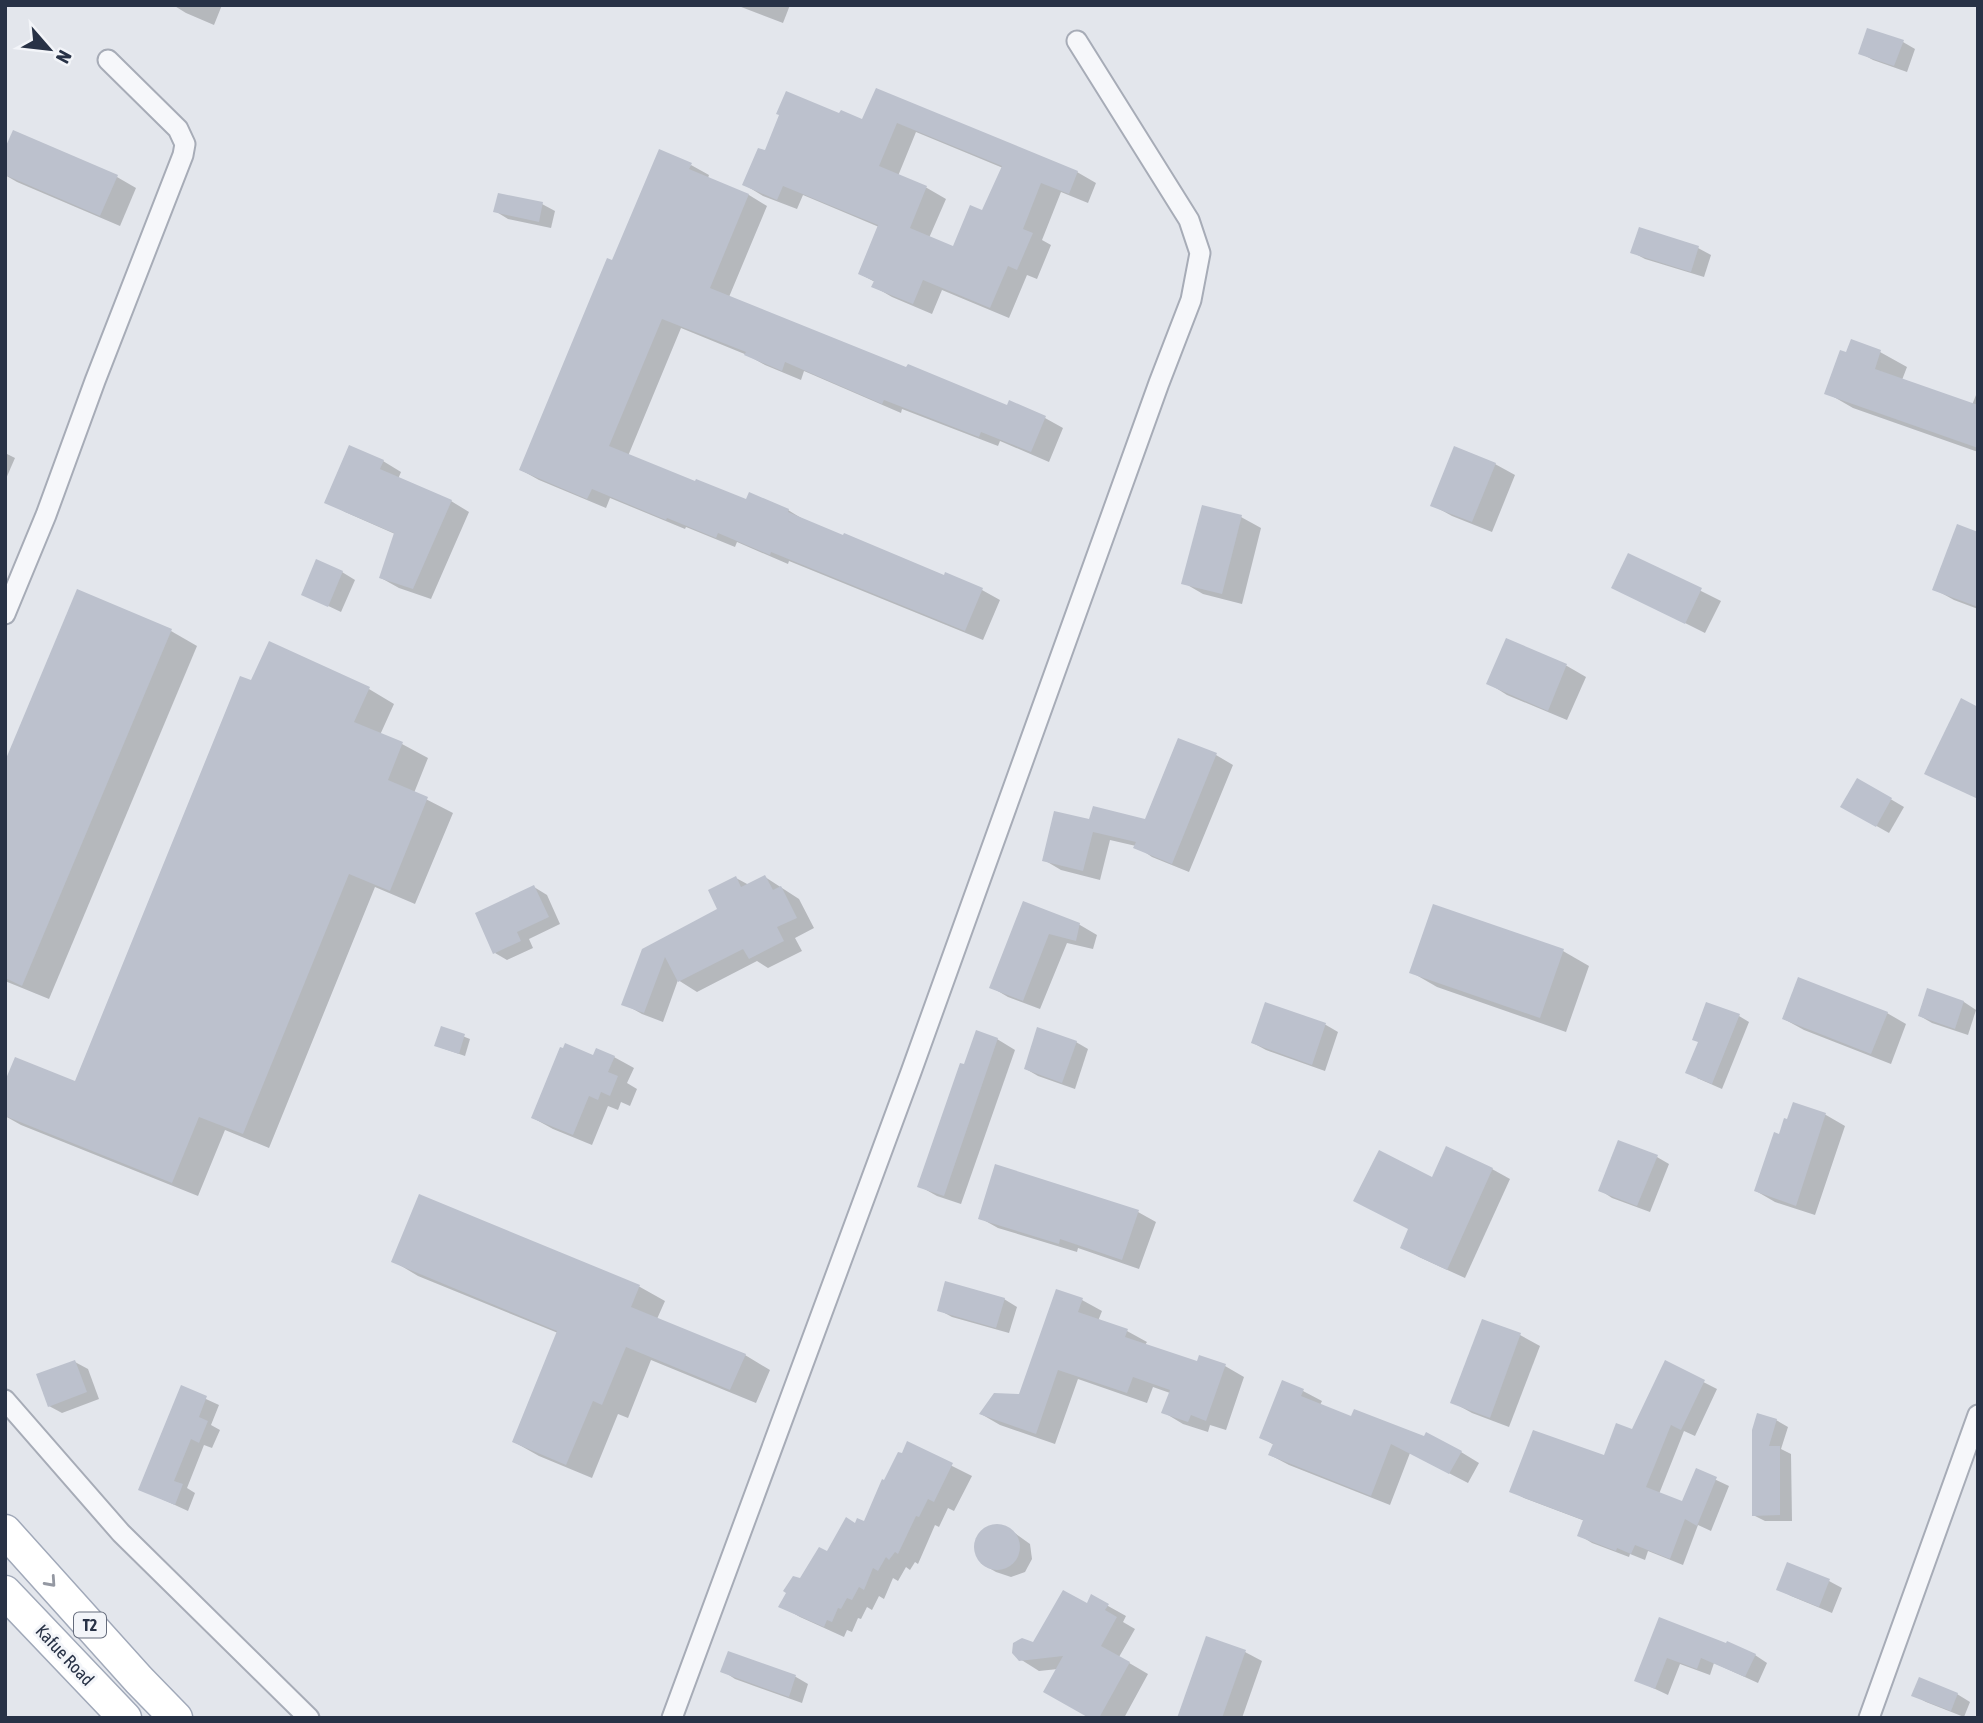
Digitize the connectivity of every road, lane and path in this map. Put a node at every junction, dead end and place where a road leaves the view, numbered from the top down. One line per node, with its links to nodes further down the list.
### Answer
1 (1077, 41): 11 (street)
2 (108, 60): 3 (street)
3 (5, 614)
4 (5, 1400): 10 (street)
5 (1978, 1415): 12 (street)
6 (5, 1531): 9 (main road, T2, one-way to 9)
7 (5, 1592): 8 (main road, Kafue Road / T2)
8 (125, 1718)
9 (176, 1718)
10 (309, 1718)
11 (672, 1718)
12 (1869, 1718)

